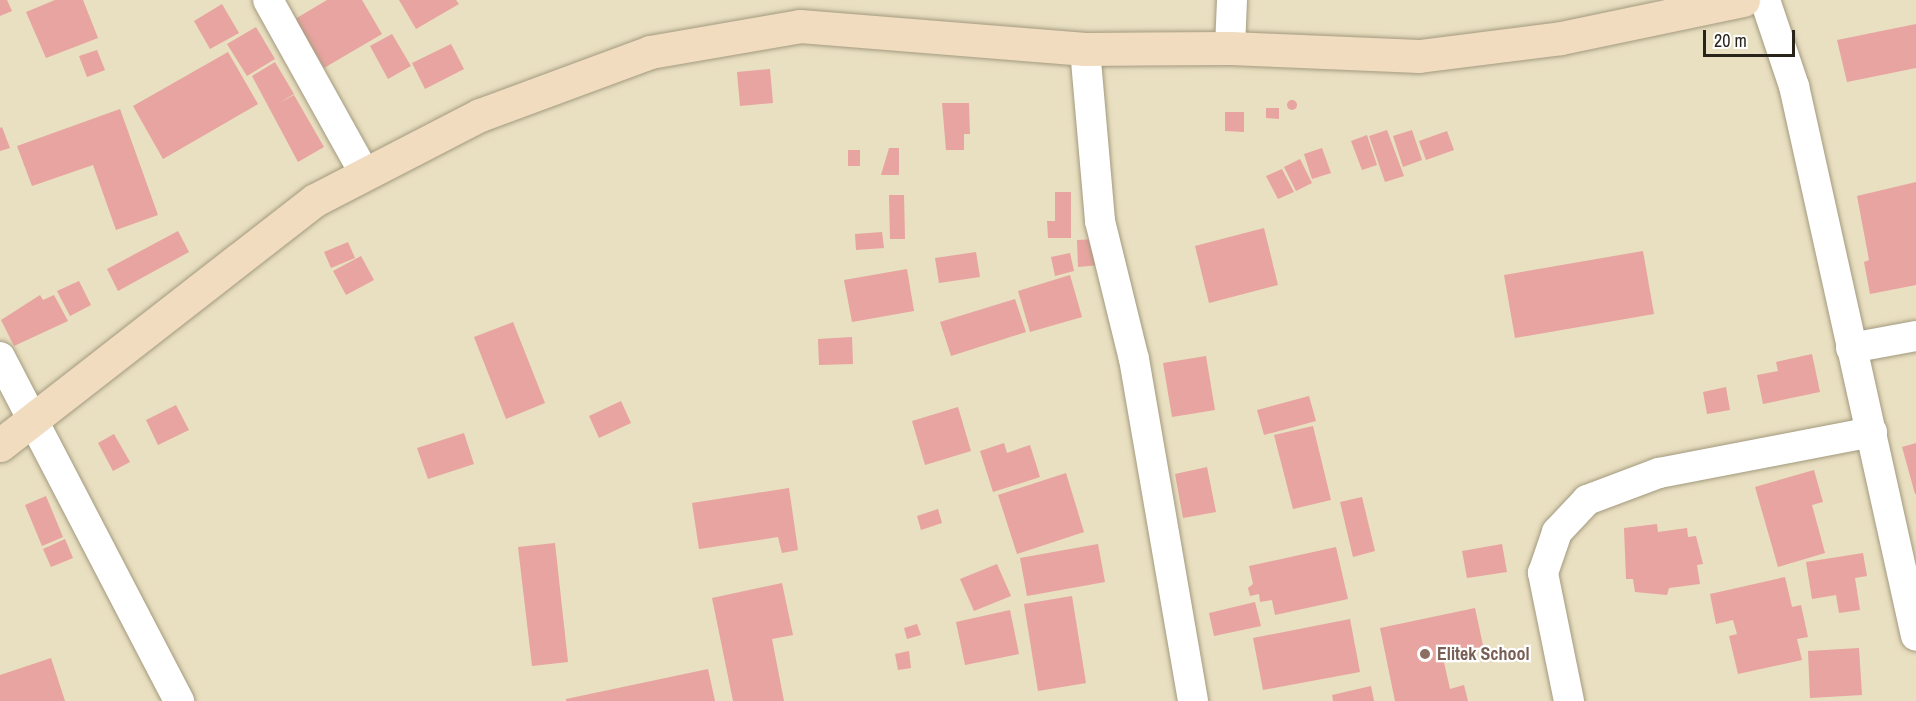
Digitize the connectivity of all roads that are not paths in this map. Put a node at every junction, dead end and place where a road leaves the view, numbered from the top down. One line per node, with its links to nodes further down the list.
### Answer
1 (268, 0): 7 (street)
2 (1232, 0): 5 (street)
3 (1765, 0): 9 (street)
4 (1724, 3): 5 (main road)
5 (1230, 48): 6 (main road)
6 (1085, 49): 7 (main road); 16 (street)
7 (365, 174): 11 (main road)
8 (1916, 336): 9 (street)
9 (1851, 348): 12 (street)
10 (0, 357): 11 (street)
11 (33, 418): 13 (main road); 15 (street)
12 (1872, 432): 14 (street); 17 (street)
13 (0, 445)
14 (1916, 636)
15 (179, 701)
16 (1193, 701)
17 (1569, 701)

